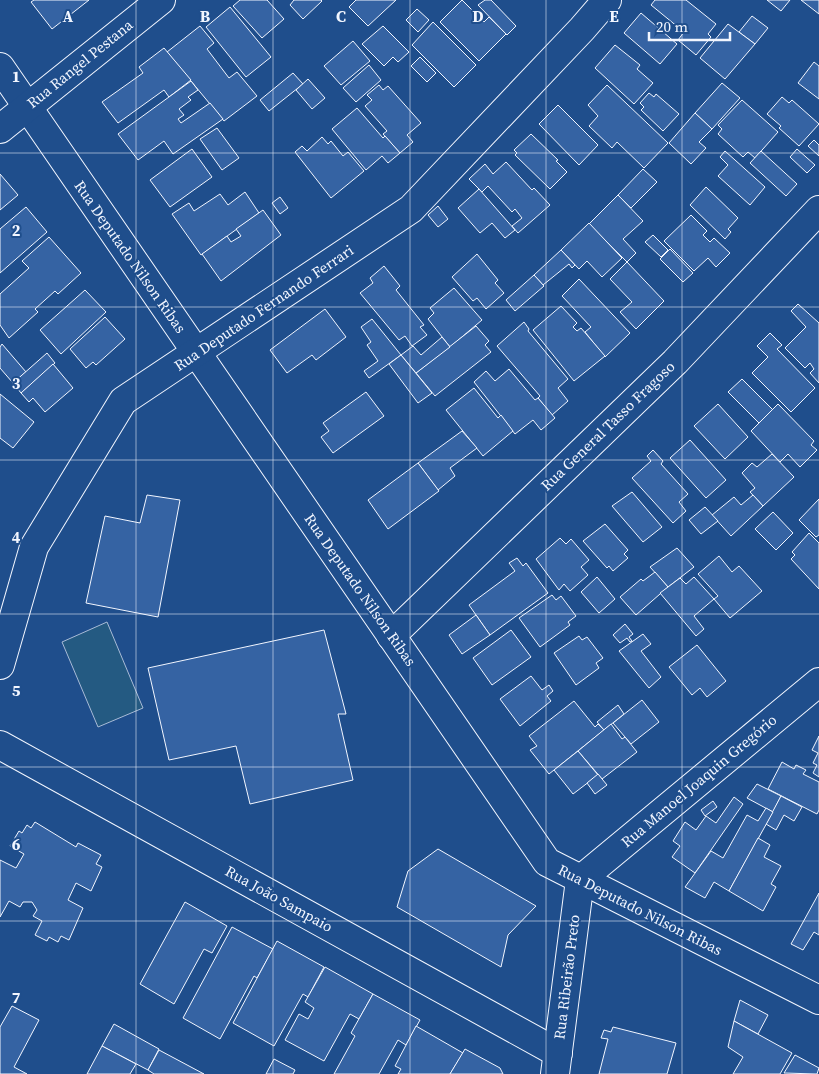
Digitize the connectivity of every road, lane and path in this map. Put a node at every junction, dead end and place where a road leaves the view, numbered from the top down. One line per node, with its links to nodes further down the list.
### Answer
1 (161, 0): 4 (street, Rua Rangel Pestana)
2 (607, 0): 7 (street, Rua Deputado Fernando Ferrari)
3 (0, 67): 4 (street, Rua Deputado Nilson Ribas)
4 (27, 107): 5 (street, Rua Rangel Pestana); 7 (street, Rua Deputado Nilson Ribas)
5 (0, 129)
6 (819, 210): 8 (street, Rua General Tasso Fragoso)
7 (196, 352): 8 (street, Rua Deputado Nilson Ribas); 9 (street, Rua Deputado Fernando Ferrari)
8 (391, 636): 12 (street, Rua Deputado Nilson Ribas)
9 (0, 665)
10 (819, 682): 12 (street, Rua Manoel Joaquin Gregório)
11 (0, 745): 14 (street, Rua João Sampaio)
12 (580, 880): 13 (street, Rua Deputado Nilson Ribas); 14 (street, Rua Ribeirão Preto)
13 (819, 1000)
14 (556, 1063)

